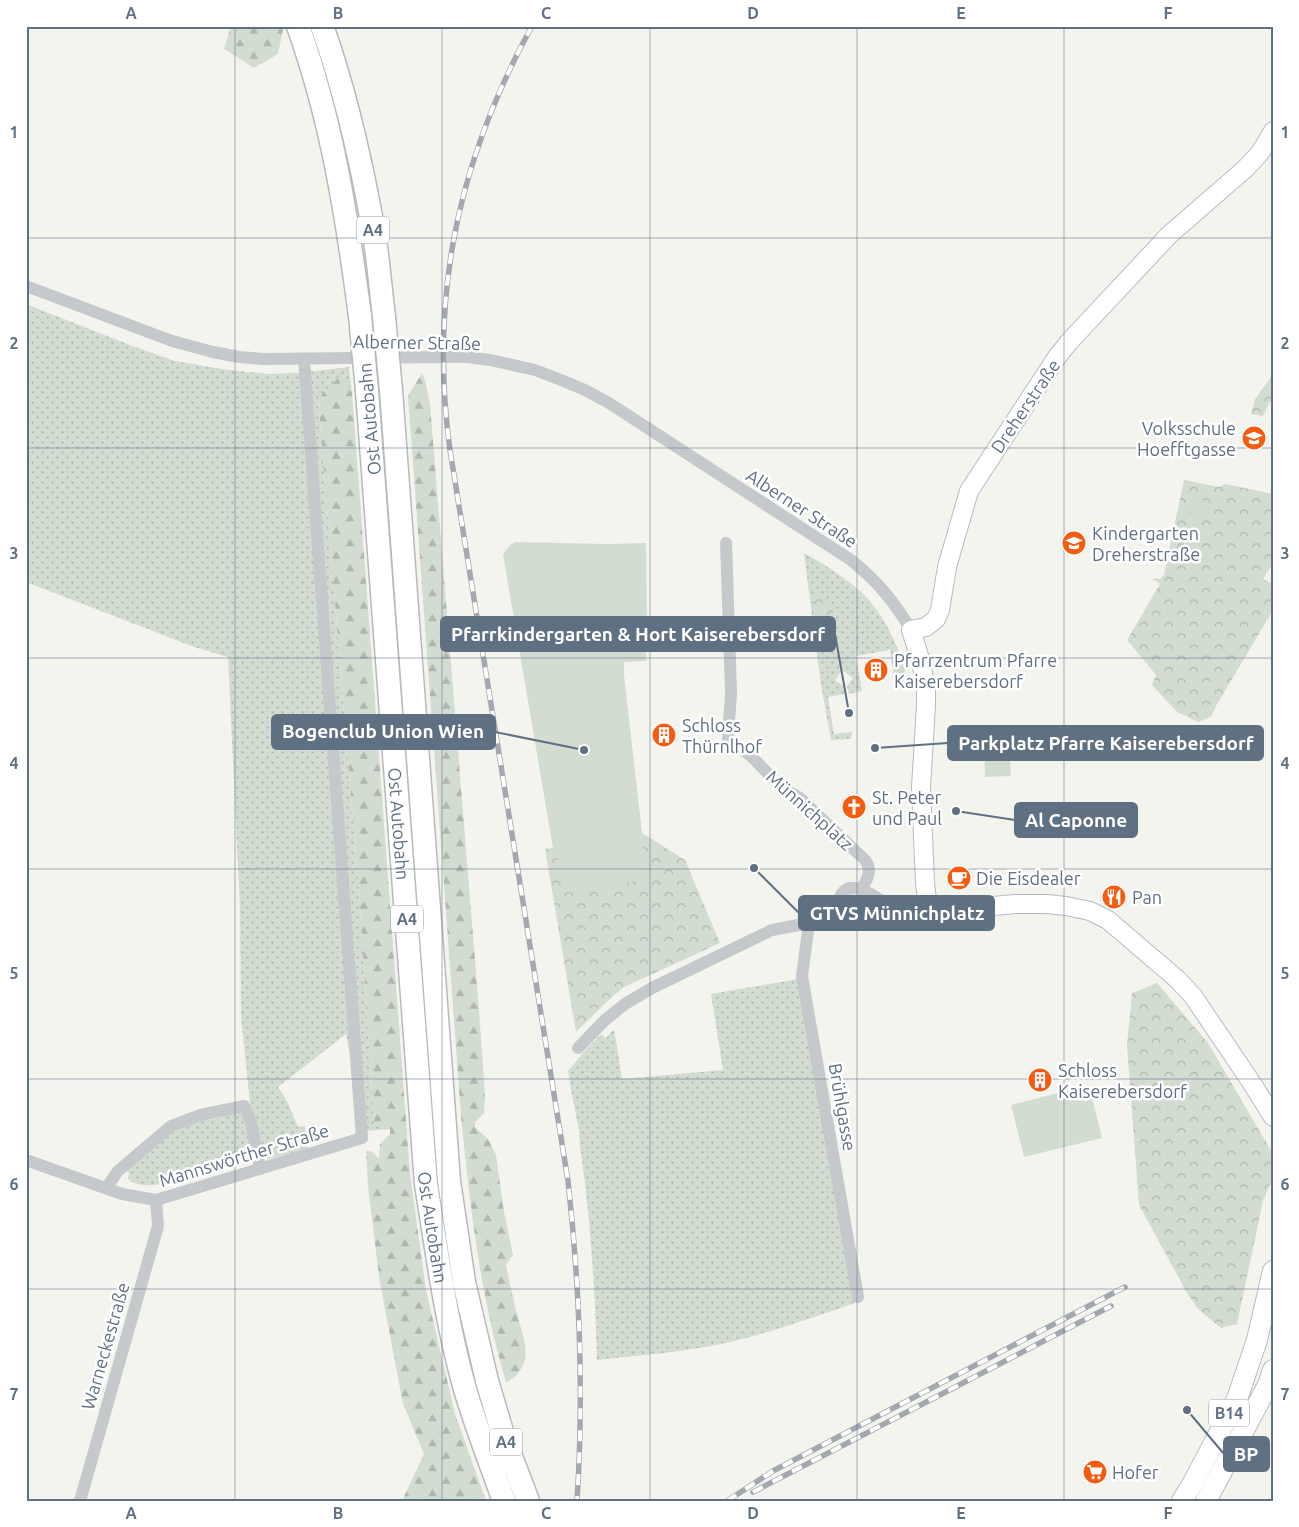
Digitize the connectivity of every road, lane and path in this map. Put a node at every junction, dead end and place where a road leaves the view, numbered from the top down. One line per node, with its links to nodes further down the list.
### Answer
1 (298, 26): 23 (highway, Ost Autobahn / A4, bridge)
2 (322, 26): 24 (highway, Ost Autobahn / A4, bridge)
3 (1273, 131): 7 (street, Dreherstraße)
4 (26, 286): 5 (street, Alberner Straße)
5 (304, 359): 7 (street, Alberner Straße); 16 (street, Mannswörther Straße)
6 (726, 543): 8 (street, Münnichplatz)
7 (911, 630): 10 (street)
8 (861, 890): 9 (street); 11 (street)
9 (897, 911): 10 (street); 11 (street)
10 (929, 912): 14 (street)
11 (838, 916): 12 (street)
12 (809, 923): 13 (street); 20 (street, Brühlgasse)
13 (578, 1048)
14 (1273, 1117)
15 (26, 1160): 17 (street, Mannswörther Straße)
16 (260, 1169): 17 (street, Mannswörther Straße); 18 (street, Mannswörther Straße)
17 (106, 1188): 18 (street, Mannswörther Straße)
18 (156, 1200): 22 (street, Warneckestraße)
19 (1273, 1271): 25 (main road, B14)
20 (858, 1297)
21 (1273, 1370): 26 (main road, B14)
22 (80, 1501)
23 (504, 1501)
24 (528, 1501)
25 (1182, 1501)
26 (1206, 1501)

